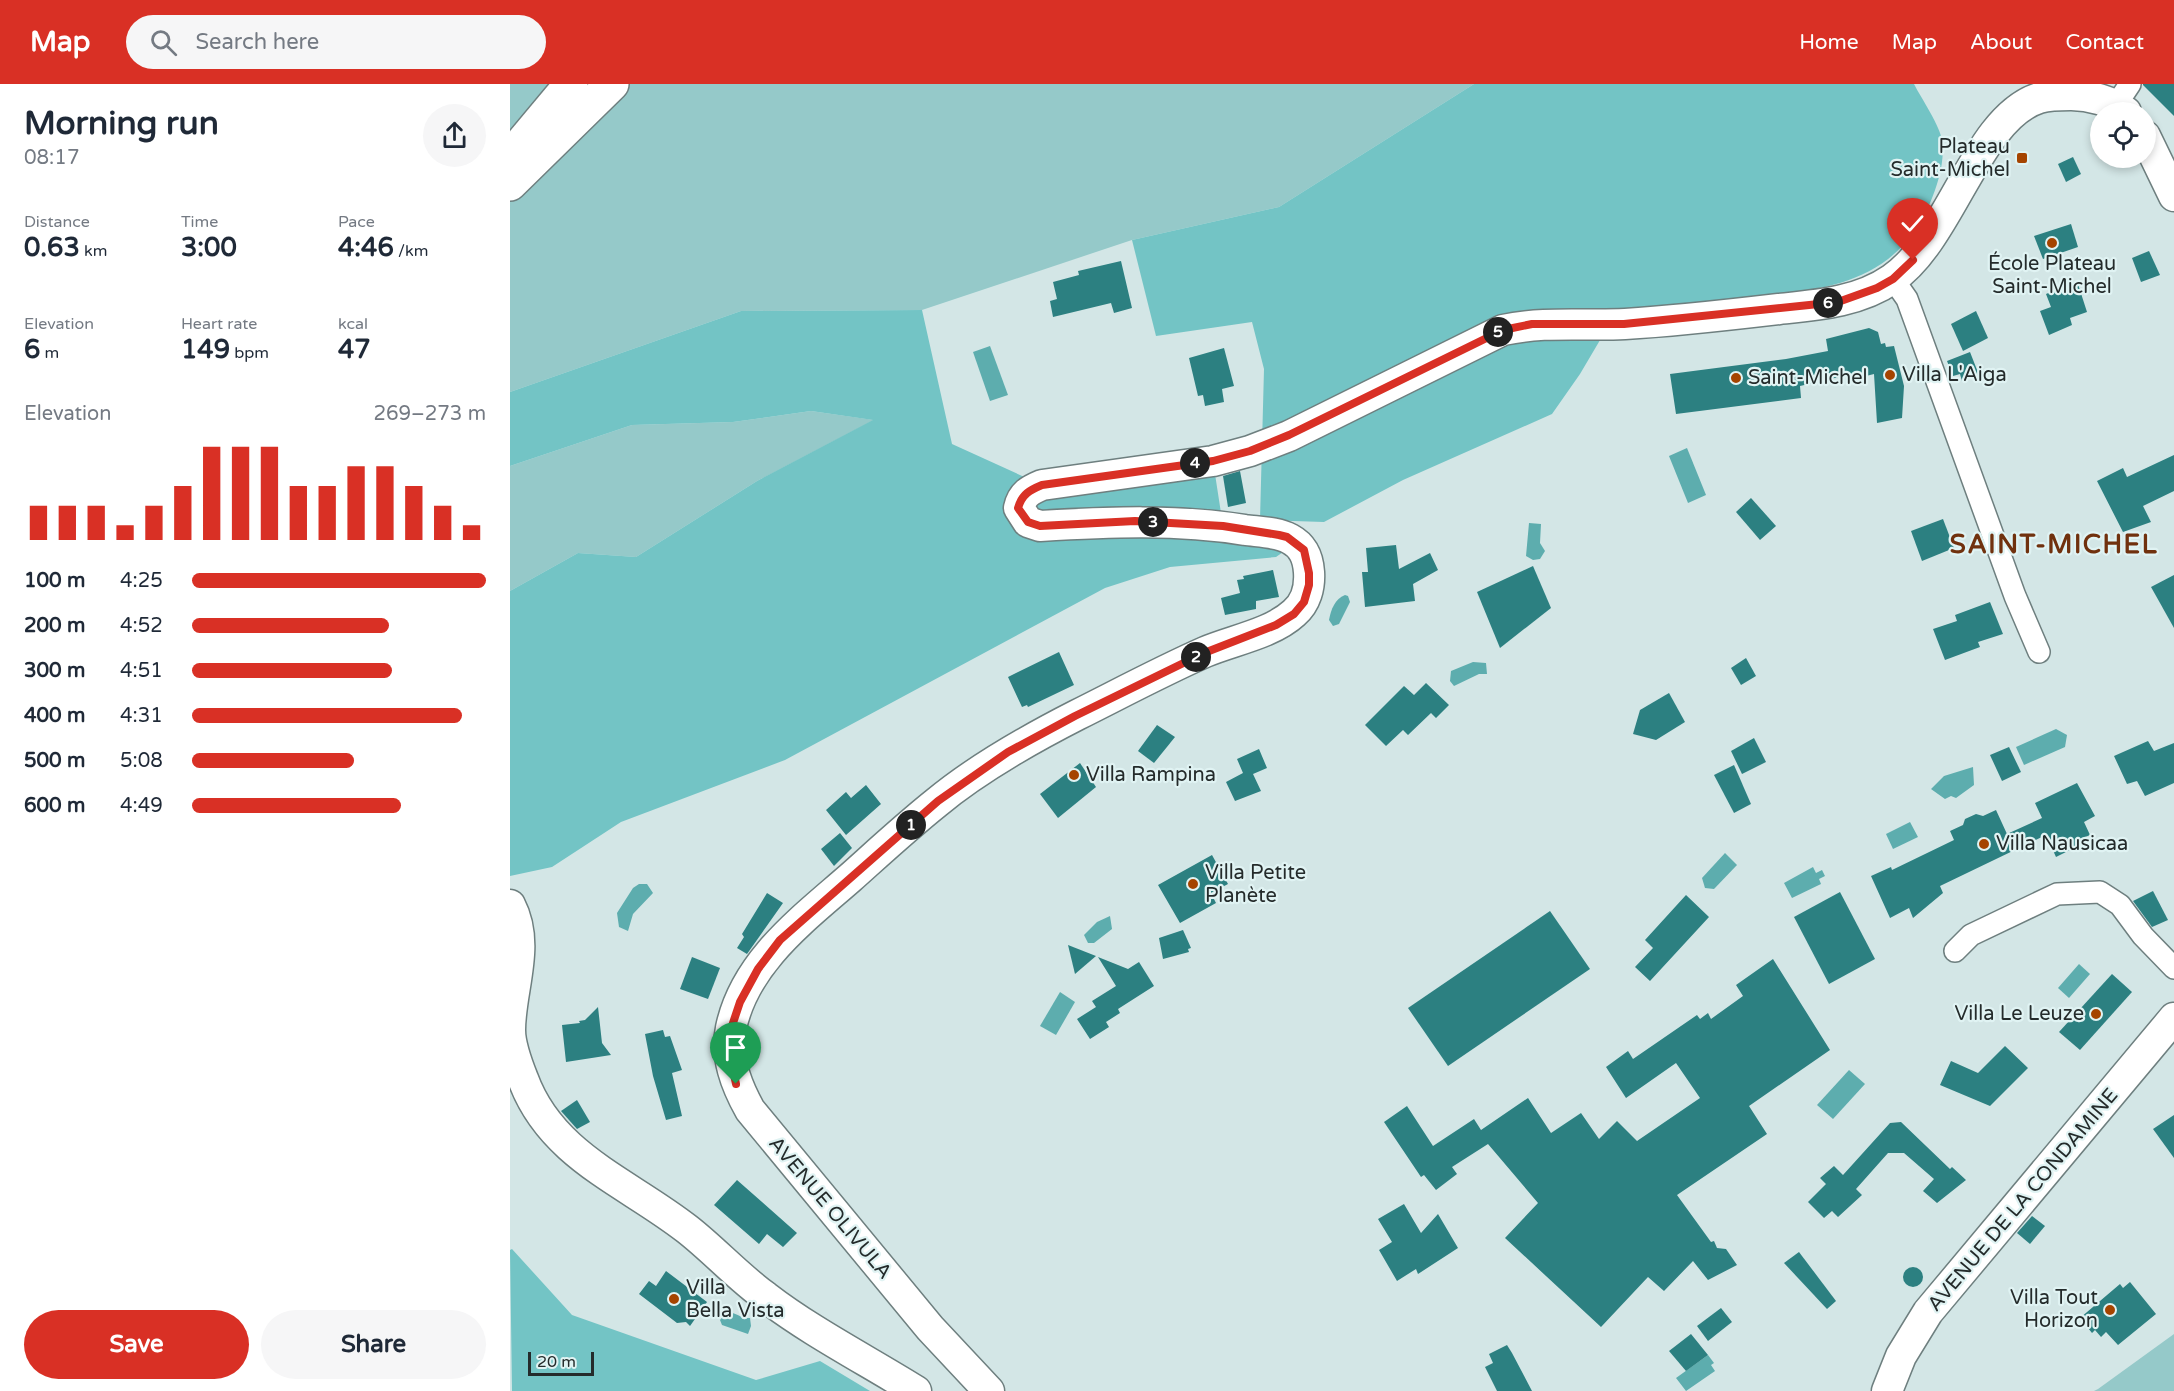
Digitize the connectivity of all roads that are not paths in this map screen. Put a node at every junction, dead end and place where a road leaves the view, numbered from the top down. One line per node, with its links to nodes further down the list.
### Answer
1 (571, 84): 4 (main road)
2 (612, 84): 6 (main road)
3 (2124, 101): 8 (street, AVENUE OLIVULA)
4 (510, 158)
5 (2156, 159): 7 (street)
6 (510, 184)
7 (2174, 196)
8 (1893, 279): 9 (street); 15 (street, AVENUE OLIVULA)
9 (2039, 652)
10 (510, 905): 14 (street)
11 (1954, 951): 12 (street)
12 (2174, 968)
13 (2174, 1018): 16 (street, AVENUE DE LA CONDAMINE)
14 (916, 1391)
15 (989, 1391)
16 (1887, 1391)

